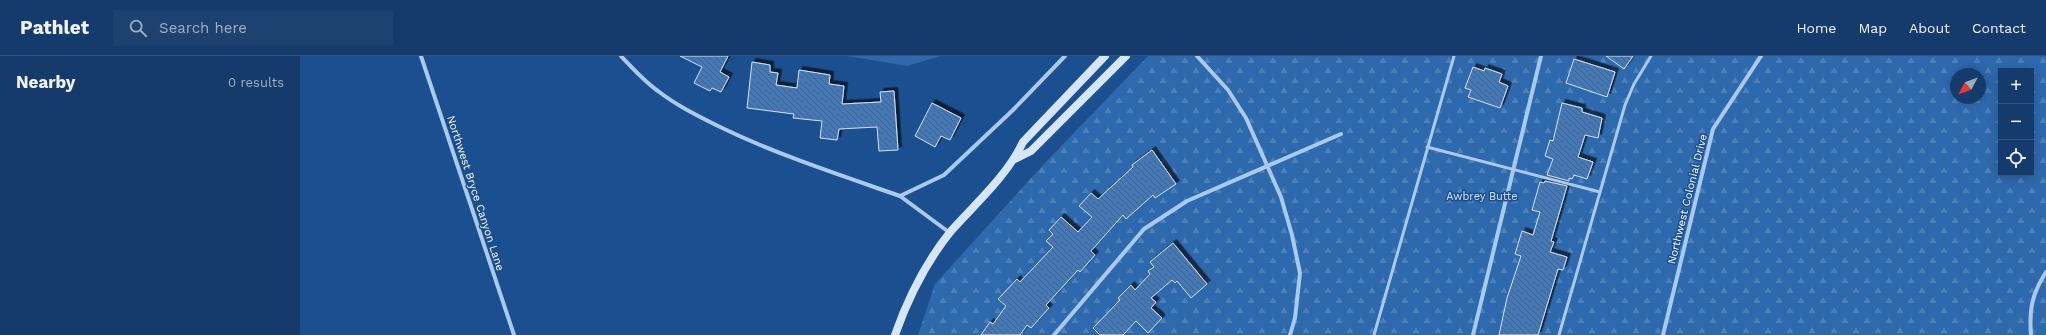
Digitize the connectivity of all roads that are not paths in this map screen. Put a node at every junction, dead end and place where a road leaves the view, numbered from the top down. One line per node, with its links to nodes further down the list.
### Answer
1 (421, 56): 20 (street, Northwest Bryce Canyon Lane)
2 (621, 56): 17 (street)
3 (1065, 56): 17 (street)
4 (1105, 56): 13 (main road)
5 (1126, 56): 13 (main road)
6 (1197, 56): 14 (street)
7 (1454, 56): 12 (lane)
8 (1541, 56): 15 (street)
9 (1651, 56): 16 (lane)
10 (1761, 56): 27 (street, Northwest Colonial Drive)
11 (1342, 134): 14 (street)
12 (1427, 147): 15 (lane); 24 (lane)
13 (1015, 159): 18 (main road)
14 (1267, 166): 22 (street); 23 (street)
15 (1512, 170): 16 (lane); 25 (street)
16 (1600, 192): 26 (lane)
17 (900, 196): 18 (street)
18 (950, 233): 21 (main road)
19 (2046, 272): 28 (street)
20 (514, 335)
21 (895, 335)
22 (1054, 335)
23 (1290, 335)
24 (1374, 335)
25 (1473, 335)
26 (1559, 335)
27 (1663, 335)
28 (2031, 335)

